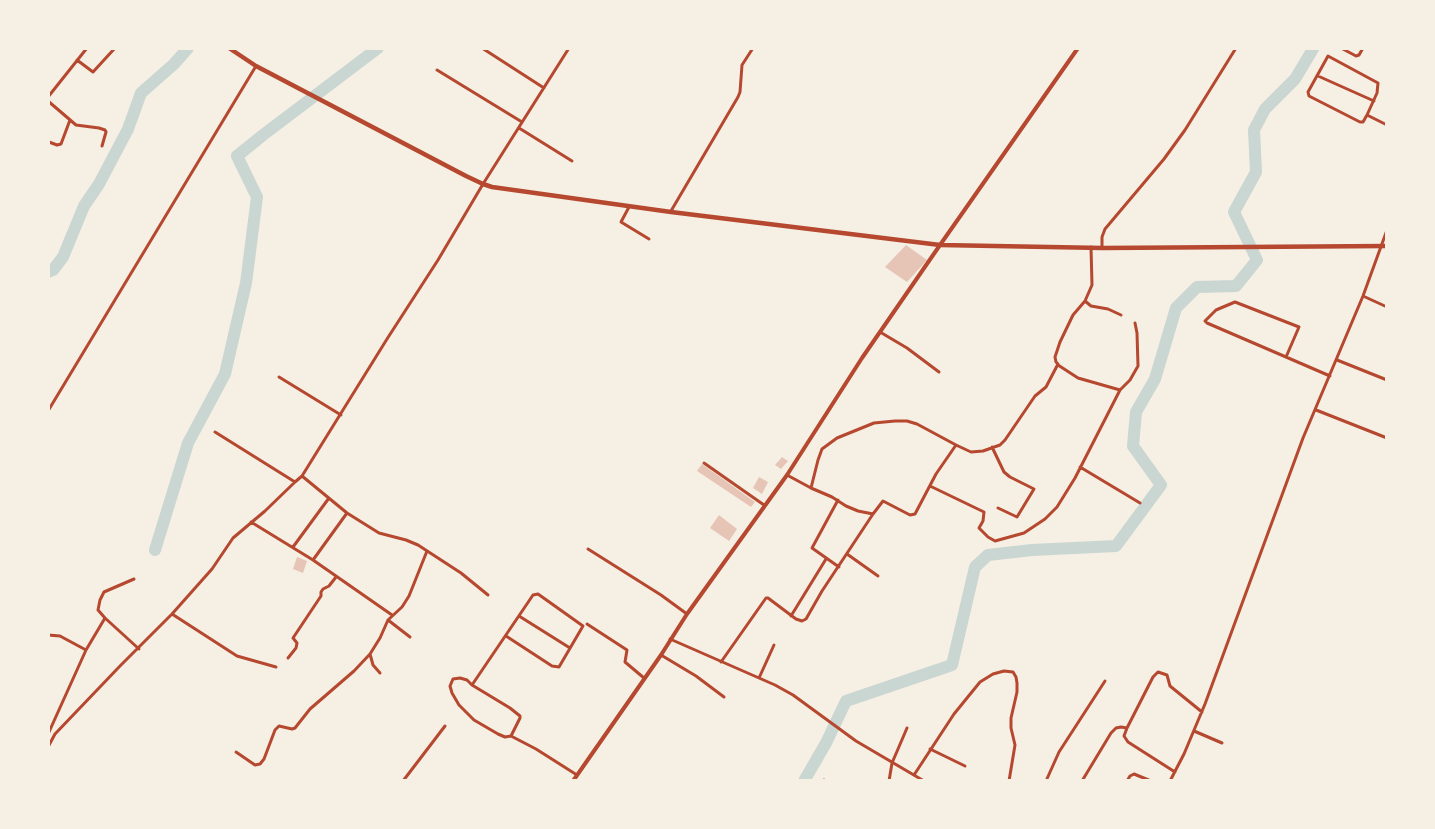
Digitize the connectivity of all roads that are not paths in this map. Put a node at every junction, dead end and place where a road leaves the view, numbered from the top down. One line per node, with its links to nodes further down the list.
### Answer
1 (87, 48): 11 (street)
2 (116, 48): 11 (street)
3 (229, 48): 12 (main road)
4 (482, 48): 15 (street)
5 (569, 48): 15 (street)
6 (753, 48): 29 (street)
7 (1078, 48): 32 (street)
8 (1236, 48): 36 (street)
9 (1341, 48): 10 (street)
10 (1363, 48)
11 (77, 60): 16 (street)
12 (256, 66): 27 (main road); 52 (street)
13 (437, 70): 21 (street)
14 (1317, 76): 18 (street); 18 (street); 19 (street)
15 (544, 87): 21 (street)
16 (48, 97)
17 (48, 101): 20 (street)
18 (1374, 101): 19 (street)
19 (1367, 115): 22 (street)
20 (70, 120): 24 (street); 25 (street)
21 (522, 122): 23 (street)
22 (1387, 125)
23 (519, 128): 26 (street); 27 (street)
24 (49, 142)
25 (102, 146)
26 (572, 161)
27 (483, 184): 28 (main road); 53 (street)
28 (629, 207): 29 (main road); 31 (street)
29 (670, 212): 32 (main road)
30 (1387, 230): 33 (street)
31 (649, 239)
32 (940, 245): 35 (main road); 42 (street)
33 (1380, 246): 34 (main road); 36 (main road); 37 (street)
34 (1387, 246)
35 (1091, 248): 36 (main road); 38 (street)
36 (1102, 248)
37 (1363, 296): 39 (street); 44 (street)
38 (1085, 301): 40 (street); 45 (street)
39 (1387, 307)
40 (1121, 315)
41 (1135, 323): 50 (street)
42 (880, 332): 46 (street); 60 (street)
43 (1286, 357): 43 (street); 47 (street)
44 (1336, 360): 47 (street); 49 (street)
45 (1058, 364): 50 (street); 57 (street)
46 (939, 372)
47 (1330, 375): 51 (street)
48 (279, 377): 53 (street)
49 (1387, 380)
50 (1120, 390): 59 (street)
51 (1316, 410): 55 (street); 111 (street)
52 (48, 411)
53 (341, 415): 61 (street)
54 (215, 432): 62 (street)
55 (1387, 438)
56 (956, 445): 57 (street); 63 (street); 64 (street)
57 (992, 447): 69 (street)
58 (704, 462): 68 (street)
59 (1080, 468): 63 (street); 67 (street)
60 (787, 475): 64 (street); 68 (street)
61 (302, 476): 62 (street); 65 (street)
62 (295, 482): 72 (street)
63 (930, 486): 71 (street)
64 (811, 488): 66 (street)
65 (329, 498): 70 (street); 73 (street)
66 (838, 501): 71 (street); 77 (street)
67 (1140, 503)
68 (764, 505): 85 (street)
69 (998, 508)
70 (347, 513): 75 (street); 78 (street)
71 (873, 514): 76 (street)
72 (251, 522): 73 (street); 84 (street)
73 (293, 548): 78 (street)
74 (588, 549): 85 (street)
75 (427, 551): 83 (street); 86 (street)
76 (847, 554): 79 (street); 80 (street)
77 (826, 559): 79 (street); 88 (street)
78 (313, 560): 81 (street)
79 (839, 567): 88 (street)
80 (878, 576)
81 (336, 577): 86 (street); 102 (street)
82 (134, 579): 89 (street)
83 (488, 595)
84 (172, 614): 98 (street); 104 (street)
85 (687, 614): 95 (street)
86 (392, 615): 90 (street)
87 (519, 616): 93 (street); 97 (street); 97 (street)
88 (791, 616): 103 (street)
89 (105, 618): 98 (street); 99 (street)
90 (388, 620): 94 (street); 100 (street)
91 (587, 624): 106 (street)
92 (48, 635): 99 (street)
93 (506, 636): 97 (street); 109 (street)
94 (410, 637)
95 (670, 639): 101 (street); 103 (street)
96 (774, 645): 107 (street)
97 (570, 648)
98 (139, 649): 117 (street)
99 (86, 650): 115 (street)
100 (370, 654): 105 (street); 122 (street)
101 (661, 654): 106 (street); 110 (street)
102 (288, 658)
103 (721, 662): 107 (street)
104 (276, 667)
105 (380, 673)
106 (644, 678): 126 (street)
107 (759, 678): 123 (street)
108 (1105, 681): 133 (street)
109 (472, 685): 118 (street); 118 (street)
110 (724, 697)
111 (1202, 712): 114 (street); 116 (street)
112 (445, 726): 128 (street)
113 (907, 728): 123 (street)
114 (1127, 729): 125 (street); 134 (street)
115 (49, 731): 117 (street)
116 (1194, 731): 119 (street); 125 (street)
117 (56, 734): 120 (street)
118 (510, 736): 126 (street)
119 (1222, 743)
120 (48, 747)
121 (930, 749): 124 (street); 127 (street); 132 (street)
122 (236, 752)
123 (892, 762): 127 (street); 130 (street)
124 (965, 766)
125 (1175, 772): 137 (street)
126 (577, 775): 129 (street)
127 (914, 775): 131 (street)
128 (403, 781)
129 (573, 781)
130 (889, 781)
131 (924, 781)
132 (1009, 781)
133 (1046, 781)
134 (1082, 781)
135 (1127, 781): 136 (street)
136 (1151, 781)
137 (1170, 781)

